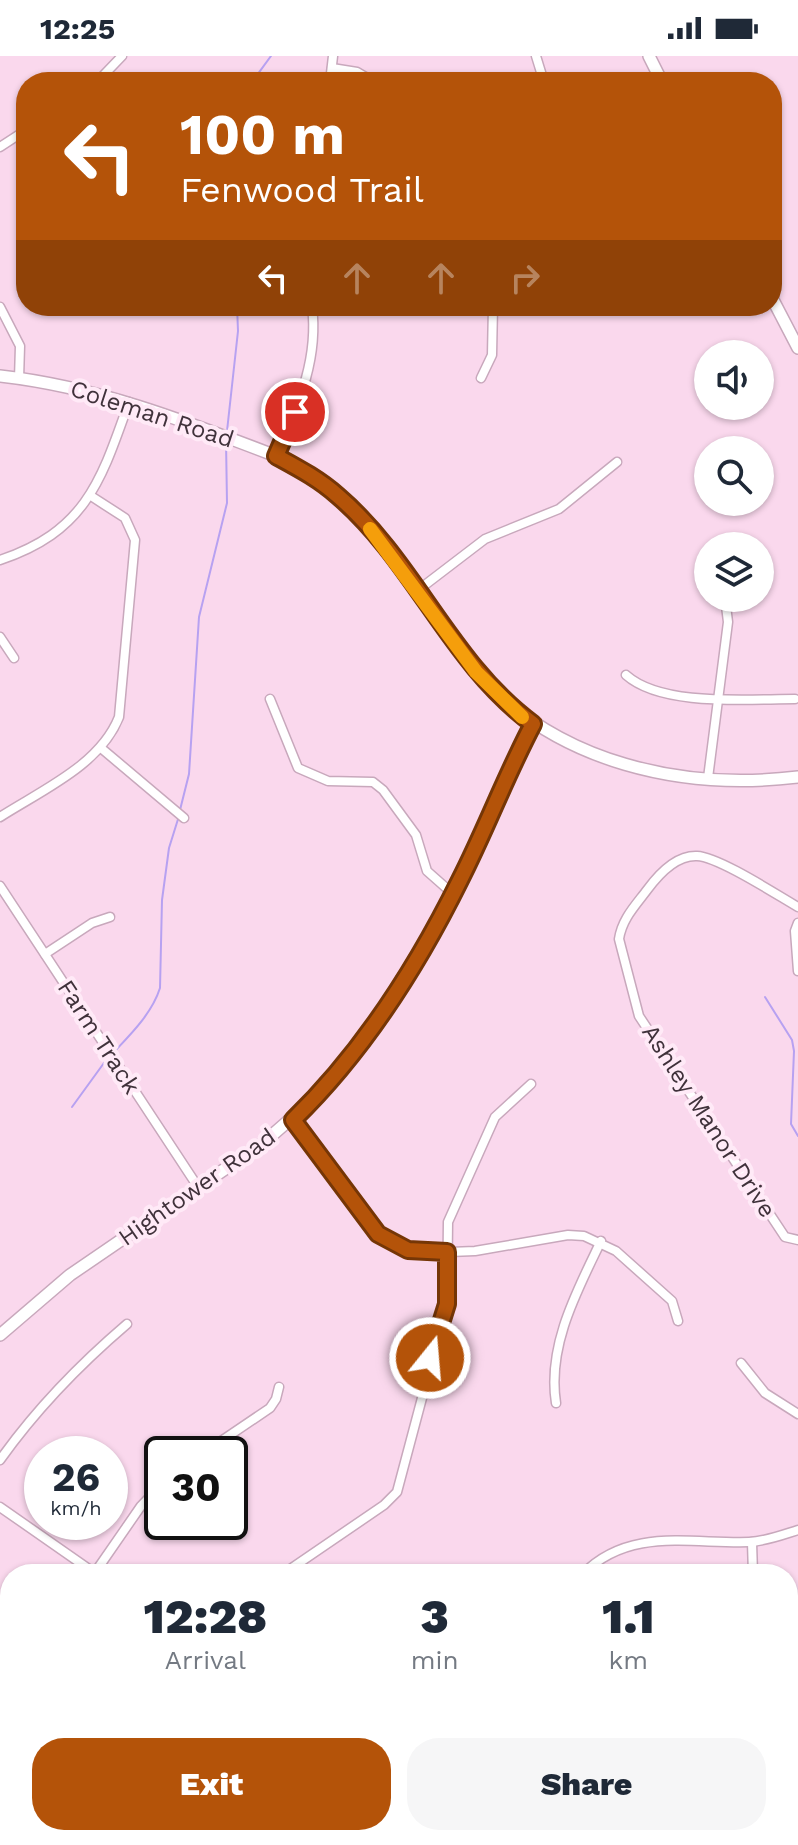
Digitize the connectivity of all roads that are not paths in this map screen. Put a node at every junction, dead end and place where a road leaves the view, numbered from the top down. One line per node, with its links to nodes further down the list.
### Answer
1 (122, 56): 4 (street)
2 (333, 56): 3 (street)
3 (332, 68): 5 (street); 6 (street)
4 (107, 72)
5 (331, 72)
6 (357, 72)
7 (0, 307): 14 (street)
8 (312, 316): 16 (street)
9 (493, 316): 13 (street)
10 (781, 316): 11 (street)
11 (798, 348)
12 (0, 376): 14 (street, Coleman Road)
13 (481, 378)
14 (19, 379): 15 (street, Coleman Road)
15 (129, 402): 16 (street, Coleman Road); 18 (street)
16 (276, 456): 20 (street, Coleman Road)
17 (617, 462): 20 (street)
18 (91, 496): 19 (street); 29 (street)
19 (0, 560)
20 (417, 591): 28 (street, Coleman Road)
21 (727, 612): 26 (street)
22 (0, 637): 23 (street)
23 (14, 658)
24 (626, 675): 26 (street)
25 (270, 699): 35 (street)
26 (719, 699): 27 (street); 31 (street)
27 (795, 699)
28 (533, 724): 31 (street, Coleman Road); 35 (street, Hightower Road)
29 (101, 748): 32 (street); 33 (street)
30 (798, 777): 31 (street, Coleman Road)
31 (708, 778)
32 (0, 817)
33 (184, 818)
34 (0, 886): 39 (street, Farm Track)
35 (453, 894): 42 (street, Hightower Road)
36 (798, 907): 44 (street, Ashley Manor Drive)
37 (110, 917): 39 (street)
38 (798, 923): 40 (street)
39 (45, 954): 43 (street, Farm Track)
40 (798, 971)
41 (531, 1084): 46 (street)
42 (293, 1120): 43 (street, Hightower Road); 46 (street)
43 (198, 1187): 49 (street, Hightower Road)
44 (798, 1240)
45 (601, 1241): 46 (street); 47 (street); 52 (street)
46 (447, 1252): 62 (street)
47 (678, 1321)
48 (127, 1324): 55 (street)
49 (0, 1335)
50 (741, 1363): 53 (street)
51 (279, 1387): 54 (street)
52 (556, 1403)
53 (798, 1414)
54 (229, 1436)
55 (0, 1460)
56 (144, 1503): 61 (street)
57 (0, 1507): 60 (street)
58 (798, 1530): 59 (street)
59 (752, 1542): 63 (street); 64 (street)
60 (81, 1564)
61 (102, 1564)
62 (298, 1564)
63 (595, 1564)
64 (753, 1564)

